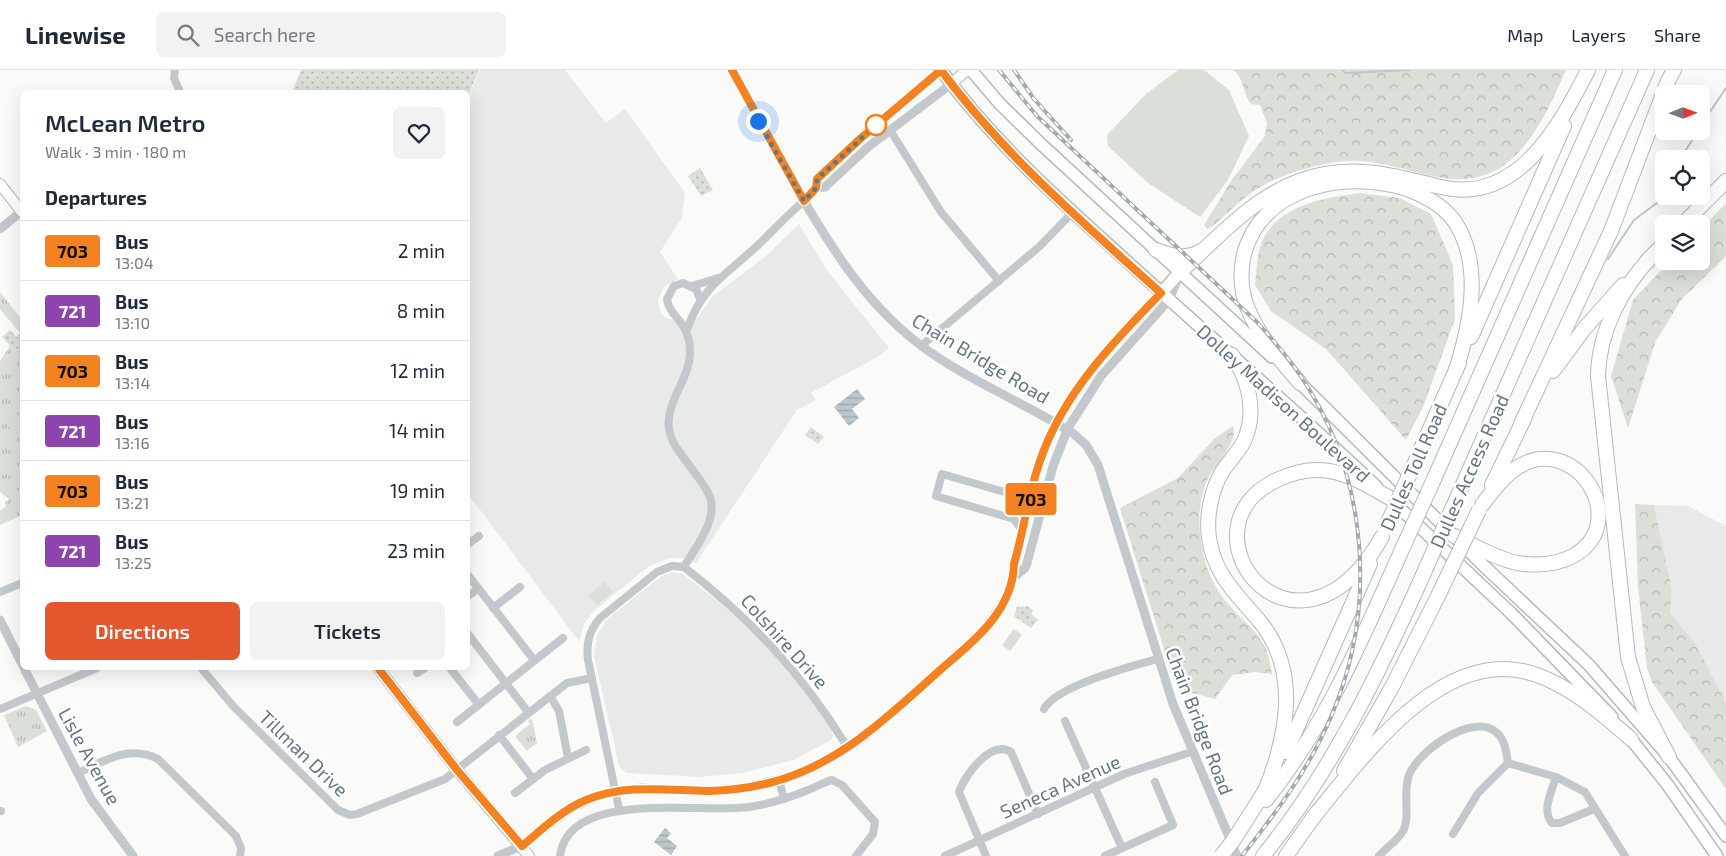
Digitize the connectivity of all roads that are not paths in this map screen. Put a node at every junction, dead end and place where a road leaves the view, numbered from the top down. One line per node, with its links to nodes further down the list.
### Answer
1 (175, 70): 11 (street)
2 (732, 70): 16 (street, Chain Bridge Road)
3 (941, 70): 10 (main road, Dolley Madison Boulevard); 15 (street)
4 (967, 70): 10 (main road)
5 (971, 70): 23 (main road, Dolley Madison Boulevard)
6 (1588, 70): 22 (highway); 36 (highway, Dulles Toll Road)
7 (1615, 70): 103 (highway, Dulles Access Road, bridge)
8 (1647, 70): 110 (highway, Dulles Access Road, bridge)
9 (1674, 70): 39 (highway)
10 (951, 84): 12 (street); 18 (main road, Dolley Madison Boulevard)
11 (179, 90)
12 (890, 130): 15 (street); 27 (street)
13 (1726, 181): 20 (highway)
14 (0, 184): 17 (main road)
15 (816, 188): 16 (street)
16 (804, 201): 26 (street); 34 (street, Chain Bridge Road)
17 (20, 209)
18 (1073, 212): 27 (street); 29 (main road, Dolley Madison Boulevard)
19 (20, 213): 21 (street)
20 (1693, 215)
21 (0, 228)
22 (1208, 246): 23 (highway); 25 (highway)
23 (1156, 250): 25 (main road, Dolley Madison Boulevard)
24 (1654, 254): 39 (highway); 86 (highway)
25 (1180, 272): 29 (main road); 37 (main road, Dolley Madison Boulevard)
26 (718, 278): 28 (street); 30 (street)
27 (999, 281): 34 (street)
28 (692, 286): 30 (street); 32 (street)
29 (1165, 296): 35 (main road, Dolley Madison Boulevard); 38 (street); 40 (street)
30 (700, 299): 31 (street)
31 (692, 313): 32 (street); 33 (street)
32 (676, 314): 33 (street)
33 (687, 329): 49 (street)
34 (921, 346): 38 (street, Chain Bridge Road)
35 (1232, 354): 42 (main road, Dolley Madison Boulevard); 98 (highway)
36 (1456, 370): 37 (highway); 45 (highway, Dulles Toll Road, bridge)
37 (1300, 383): 47 (main road, Dolley Madison Boulevard)
38 (1058, 424): 40 (street, Chain Bridge Road); 41 (street)
39 (1521, 424): 43 (highway)
40 (1067, 430): 51 (street); 61 (street, Chain Bridge Road)
41 (1032, 490): 44 (street); 44 (street)
42 (1388, 498): 45 (highway); 82 (main road, Dolley Madison Boulevard)
43 (1481, 508): 47 (highway); 104 (highway, bridge)
44 (1023, 532): 51 (street)
45 (1383, 533): 98 (highway, Dulles Toll Road)
46 (479, 536): 48 (street)
47 (1454, 536): 86 (main road, Dolley Madison Boulevard)
48 (470, 543)
49 (684, 567): 71 (street); 83 (street, Colshire Drive)
50 (470, 577): 54 (street)
51 (1013, 578): 83 (street)
52 (20, 584): 55 (street)
53 (520, 587): 57 (street)
54 (478, 588): 56 (street); 57 (street)
55 (0, 592)
56 (470, 594)
57 (493, 608): 63 (street)
58 (0, 620): 62 (street)
59 (470, 637): 72 (street)
60 (563, 638): 63 (street)
61 (1158, 659): 77 (street); 85 (street, Chain Bridge Road)
62 (20, 660)
63 (534, 660): 72 (street)
64 (25, 670): 73 (street, Lisle Avenue)
65 (91, 670): 73 (street)
66 (203, 670): 89 (street, Tillman Drive)
67 (380, 670): 89 (main road)
68 (422, 670): 70 (street)
69 (452, 670): 75 (street)
70 (417, 674)
71 (592, 678): 74 (street, Tillman Drive); 96 (street)
72 (505, 683): 75 (street); 78 (street)
73 (37, 693): 76 (street); 90 (street, Lisle Avenue)
74 (550, 696): 78 (street, Tillman Drive); 87 (street)
75 (479, 705): 80 (street)
76 (0, 708)
77 (1044, 708)
78 (528, 712): 81 (street, Tillman Drive)
79 (1065, 721): 95 (street)
80 (457, 722)
81 (499, 735): 89 (street, Tillman Drive); 92 (street)
82 (1631, 739): 104 (highway); 112 (main road, Dolley Madison Boulevard)
83 (848, 748): 93 (street)
84 (586, 750): 87 (street)
85 (1192, 752): 95 (street, Seneca Avenue); 123 (street, Chain Bridge Road)
86 (1669, 757): 106 (main road, Dolley Madison Boulevard)
87 (568, 758): 92 (street)
88 (1508, 762): 91 (street); 105 (street); 111 (street)
89 (457, 770): 108 (main road)
90 (78, 773): 113 (street, Lisle Avenue); 114 (street)
91 (1556, 777): 101 (street); 101 (street)
92 (533, 779): 97 (street)
93 (779, 780): 96 (street); 99 (street)
94 (1155, 782): 109 (street)
95 (1095, 788): 102 (street, Seneca Avenue); 109 (street)
96 (616, 791): 100 (street); 108 (street)
97 (515, 793)
98 (1264, 794): 103 (highway, Dulles Toll Road)
99 (784, 799): 100 (street); 118 (street)
100 (619, 809): 117 (street)
101 (1594, 809): 125 (street)
102 (1038, 814): 107 (street, Seneca Avenue); 107 (street)
103 (1249, 819): 122 (highway, Dulles Access Road, bridge)
104 (1312, 820): 124 (highway)
105 (1453, 834)
106 (1726, 836)
107 (980, 841): 119 (street, Seneca Avenue); 120 (street)
108 (522, 846): 115 (street); 116 (main road)
109 (1122, 848): 121 (street)
110 (1265, 854)
111 (1384, 854)
112 (1715, 854)
113 (133, 856)
114 (240, 856)
115 (498, 856)
116 (529, 856)
117 (560, 856)
118 (856, 856)
119 (945, 856)
120 (986, 856)
121 (1105, 856)
122 (1221, 856)
123 (1237, 856)
124 (1286, 856)
125 (1626, 856)

